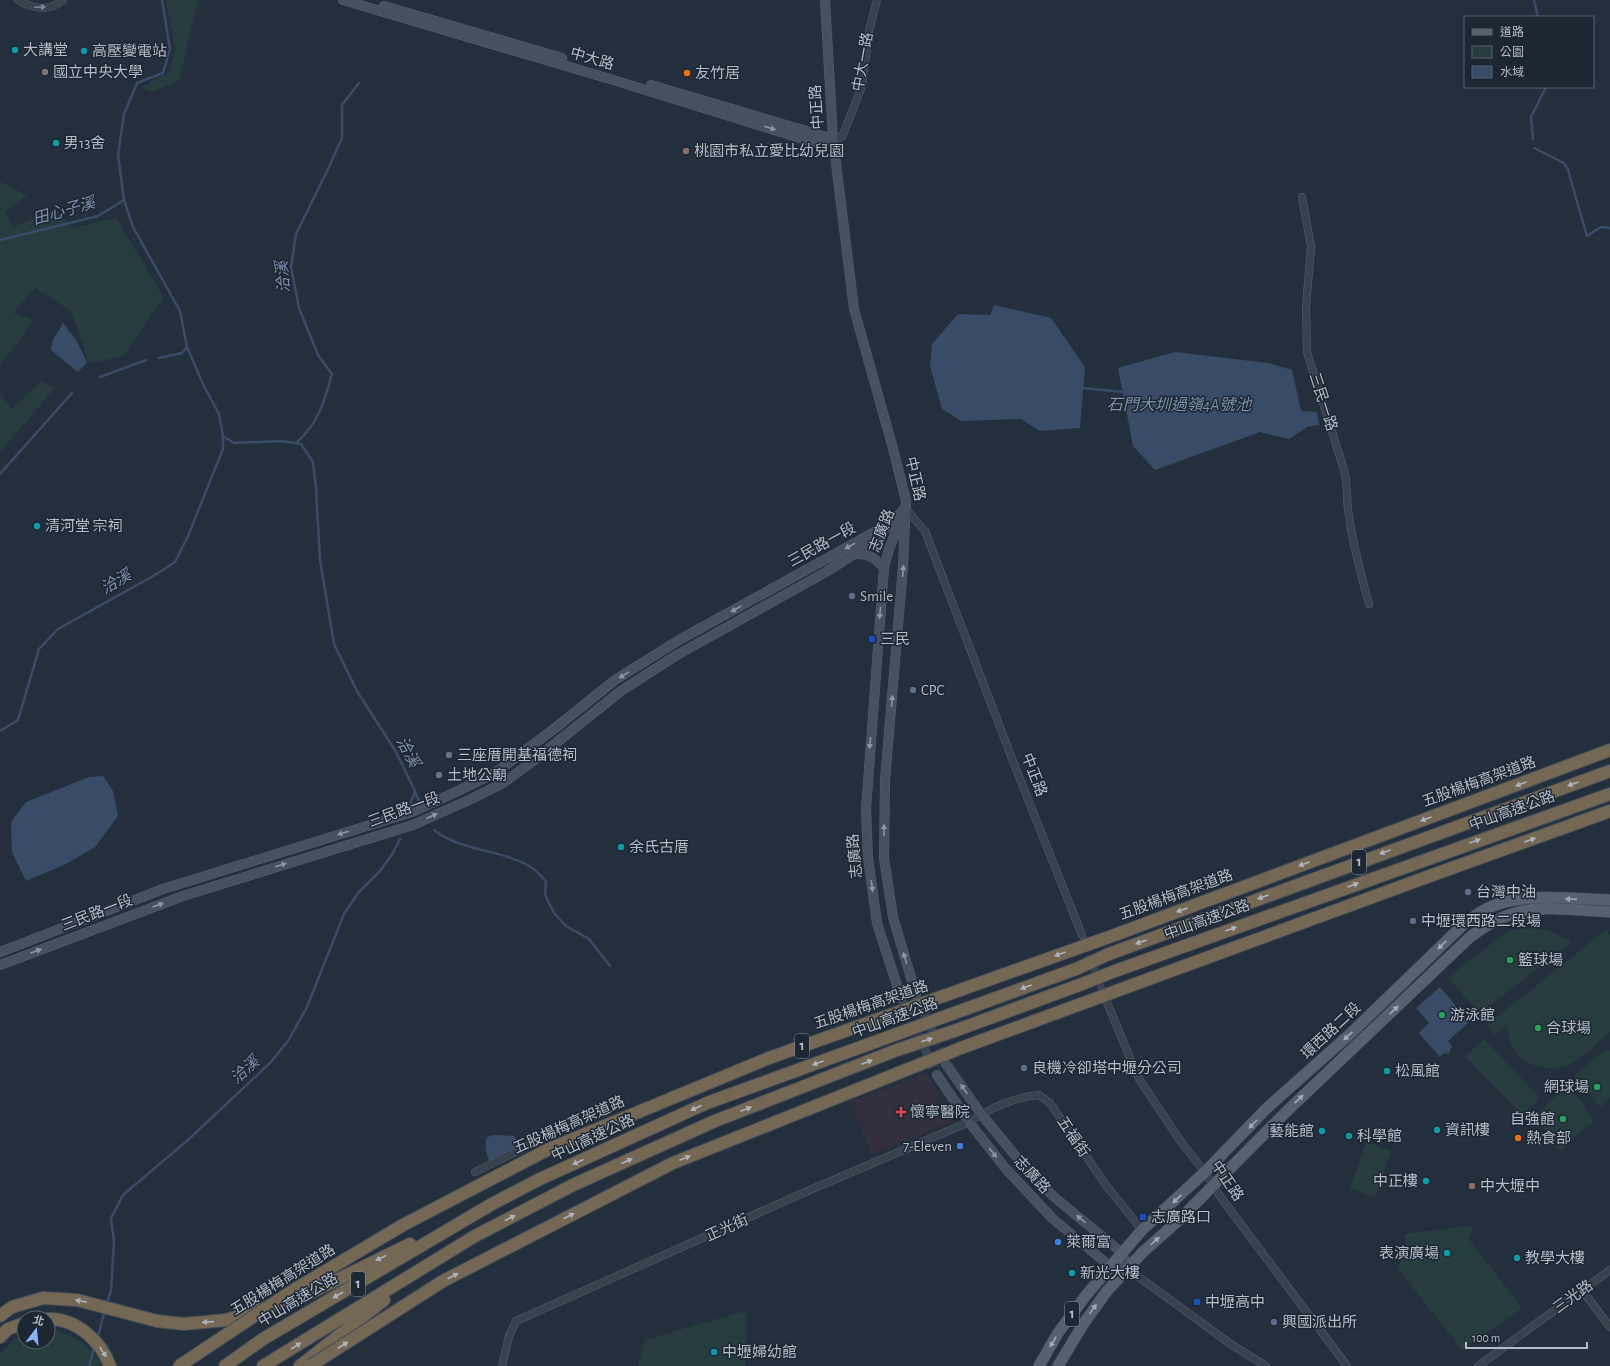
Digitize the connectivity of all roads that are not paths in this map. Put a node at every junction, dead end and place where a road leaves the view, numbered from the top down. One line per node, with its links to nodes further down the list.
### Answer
1 (18, 0): 2 (street, one-way to 2)
2 (63, 0)
3 (343, 0): 7 (street, 中大路, one-way to 7)
4 (363, 0): 7 (street)
5 (825, 0): 7 (street, 中正路)
6 (877, 0): 7 (street, 中大一路)
7 (833, 139): 9 (street, 中正路)
8 (1302, 197): 12 (street, 三民一路)
9 (905, 508): 10 (street, 三民路一段); 11 (street, 志廣路); 17 (street, 三民路一段, one-way to 17); 21 (street, 中正路); 24 (street, 志廣路, one-way to 9)
10 (854, 554): 11 (street); 18 (street, 三民路一段, one-way to 10)
11 (884, 568): 25 (street, 志廣路, one-way to 25)
12 (1369, 604)
13 (1610, 750): 49 (highway, 五股楊梅高架道路 / 1, one-way to 49, bridge)
14 (1610, 771): 35 (highway, 中山高速公路 / 1, one-way to 35, bridge)
15 (1610, 794): 37 (highway, 中山高速公路 / 1, one-way to 15, bridge)
16 (1610, 811): 53 (highway, one-way to 16, bridge)
17 (412, 812): 18 (street); 22 (street, 三民路一段, one-way to 22)
18 (413, 825): 23 (street, 三民路一段, one-way to 18)
19 (1610, 900): 33 (main road, 環西路二段 / 1, one-way to 33)
20 (1610, 912): 34 (main road, 環西路二段 / 1, one-way to 20)
21 (1082, 935)
22 (0, 952)
23 (0, 966)
24 (916, 995)
25 (902, 998)
26 (1105, 998): 33 (street, 中正路)
27 (946, 1064): 29 (street, 志廣路, one-way to 27)
28 (937, 1075): 30 (street, 志廣路)
29 (981, 1114): 30 (street, 正光街); 36 (street, 五福街); 38 (street, 志廣路, one-way to 29)
30 (969, 1122): 39 (street, 志廣路, one-way to 39); 54 (street, 正光街)
31 (573, 1123): 32 (street)
32 (475, 1172)
33 (1205, 1172): 34 (street, 中正路); 36 (main road, 環西路二段 / 1, one-way to 36)
34 (1213, 1187): 40 (main road, 環西路二段 / 1, one-way to 34); 58 (street, 中正路)
35 (492, 1204): 43 (highway, one-way to 43); 50 (highway, 中山高速公路 / 1, one-way to 50)
36 (1142, 1230): 38 (main road, 環西路二段 / 1)
37 (475, 1236): 51 (highway, 中山高速公路 / 1, one-way to 37); 52 (highway)
38 (1122, 1253): 39 (main road, 環西路二段 / 1); 40 (street, 志廣路)
39 (1111, 1267): 40 (street); 55 (main road, 1, one-way to 55)
40 (1128, 1269): 56 (main road, 1, one-way to 40); 57 (street)
41 (1610, 1270): 42 (street, 三光路)
42 (1582, 1290): 46 (street); 59 (street, 三光路)
43 (0, 1316)
44 (56, 1321): 48 (highway, one-way to 48)
45 (16, 1326): 47 (highway)
46 (1610, 1327)
47 (0, 1337)
48 (110, 1366)
49 (179, 1366)
50 (225, 1366)
51 (263, 1366)
52 (300, 1366)
53 (310, 1366)
54 (502, 1366)
55 (1039, 1366)
56 (1058, 1366)
57 (1266, 1366)
58 (1347, 1366)
59 (1478, 1366)

